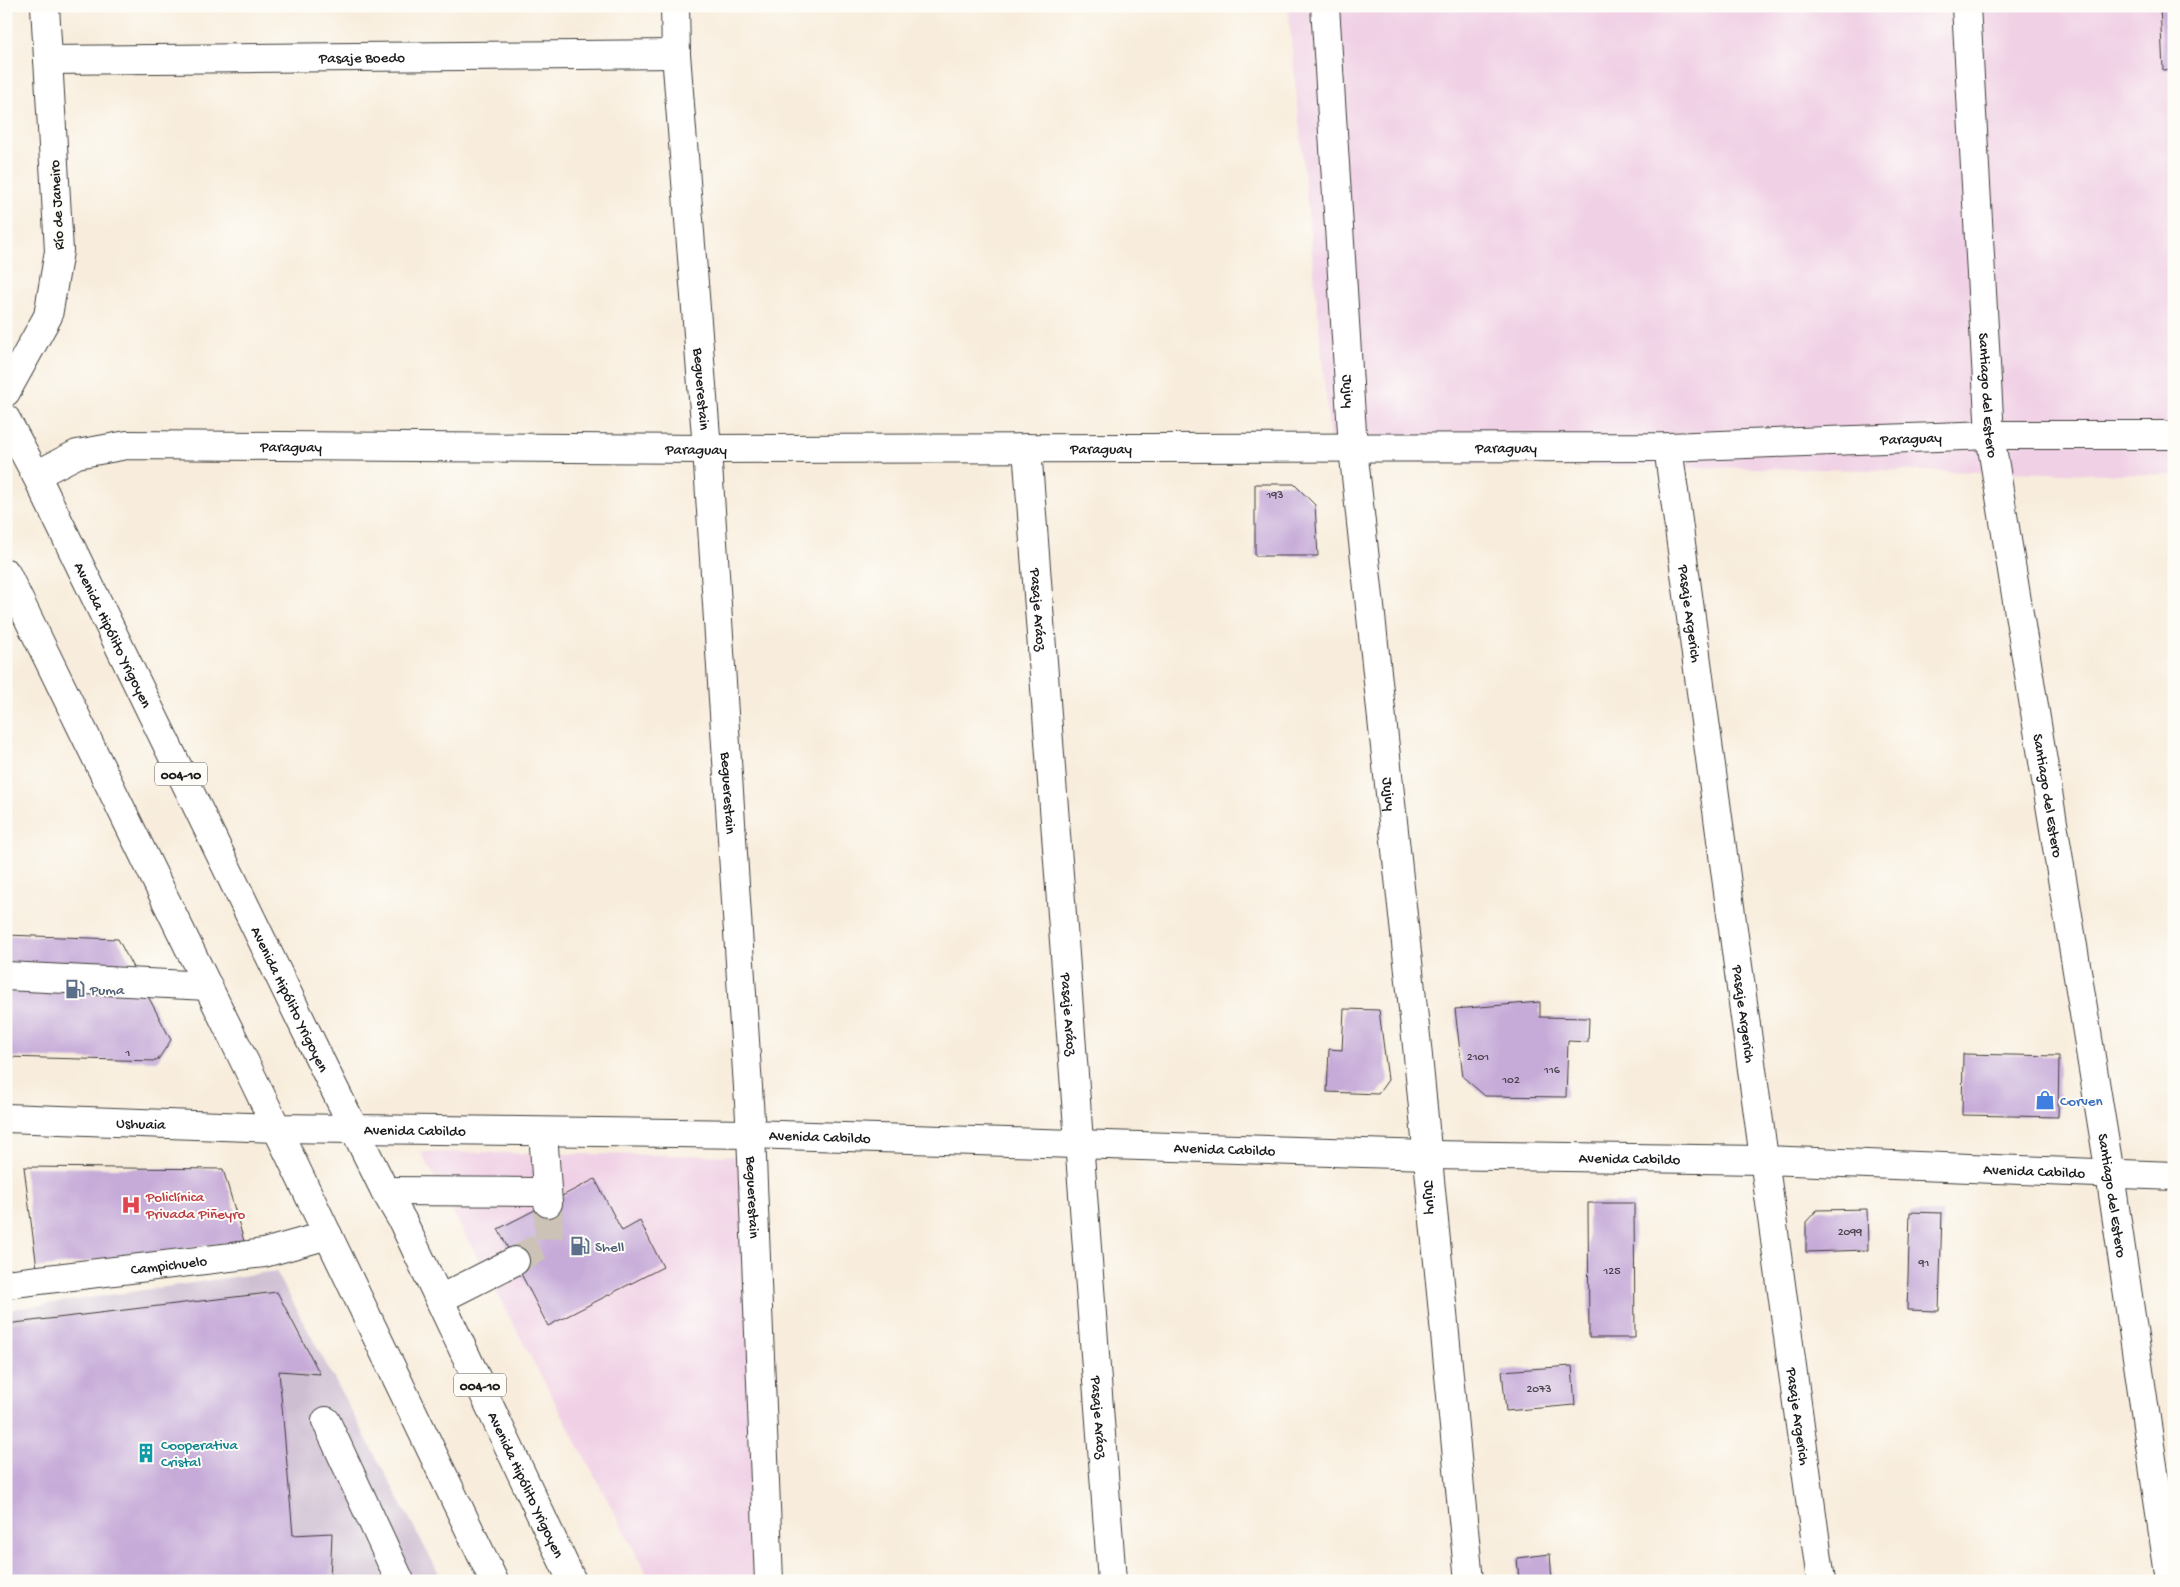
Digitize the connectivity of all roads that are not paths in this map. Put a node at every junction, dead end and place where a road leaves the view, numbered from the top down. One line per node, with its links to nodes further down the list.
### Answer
1 (45, 6): 6 (street, Río de Janeiro)
2 (675, 6): 5 (street, Beguerestain)
3 (1325, 6): 13 (street, Jujuy)
4 (1966, 6): 9 (street, Santiago del Estero)
5 (676, 54): 6 (street, Pasaje Boedo); 14 (street, Beguerestain)
6 (48, 60): 7 (street, Río de Janeiro)
7 (6, 392)
8 (6, 419): 15 (street, Avenida Hipólito Yrigoyen / 004-10)
9 (1990, 435): 10 (street, Paraguay); 11 (street, Paraguay); 27 (street, Santiago del Estero)
10 (2174, 435)
11 (1668, 447): 13 (street, Paraguay); 26 (street, Pasaje Argerich)
12 (1027, 448): 13 (street, Paraguay); 14 (street, Paraguay); 24 (street, Pasaje Aráoz)
13 (1353, 448): 25 (street, Jujuy)
14 (707, 449): 15 (street, Paraguay); 23 (street, Beguerestain)
15 (36, 475): 21 (street, Avenida Hipólito Yrigoyen / 004-10)
16 (6, 573): 18 (street)
17 (6, 976): 18 (street)
18 (208, 986): 20 (street)
19 (6, 1118): 20 (street, Ushuaia)
20 (276, 1128): 21 (street, Avenida Cabildo); 30 (street)
21 (356, 1130): 22 (street, Avenida Cabildo); 29 (street, Avenida Hipólito Yrigoyen / 004-10)
22 (543, 1132): 23 (street, Avenida Cabildo); 29 (street)
23 (751, 1134): 24 (street, Avenida Cabildo); 38 (street, Beguerestain)
24 (1079, 1143): 25 (street, Avenida Cabildo); 39 (street, Pasaje Aráoz)
25 (1429, 1155): 26 (street, Avenida Cabildo); 40 (street, Jujuy)
26 (1763, 1160): 27 (street, Avenida Cabildo); 41 (street, Pasaje Argerich)
27 (2110, 1174): 28 (street, Avenida Cabildo); 42 (street, Santiago del Estero)
28 (2174, 1176)
29 (384, 1190): 33 (street, Avenida Hipólito Yrigoyen / 004-10)
30 (328, 1235): 32 (street, Campichuelo); 36 (street)
31 (515, 1261): 33 (street)
32 (6, 1284)
33 (440, 1299): 37 (street, Avenida Hipólito Yrigoyen / 004-10)
34 (326, 1421): 35 (street)
35 (400, 1581)
36 (494, 1581)
37 (572, 1581)
38 (769, 1581)
39 (1112, 1581)
40 (1469, 1581)
41 (1820, 1581)
42 (2170, 1581)

